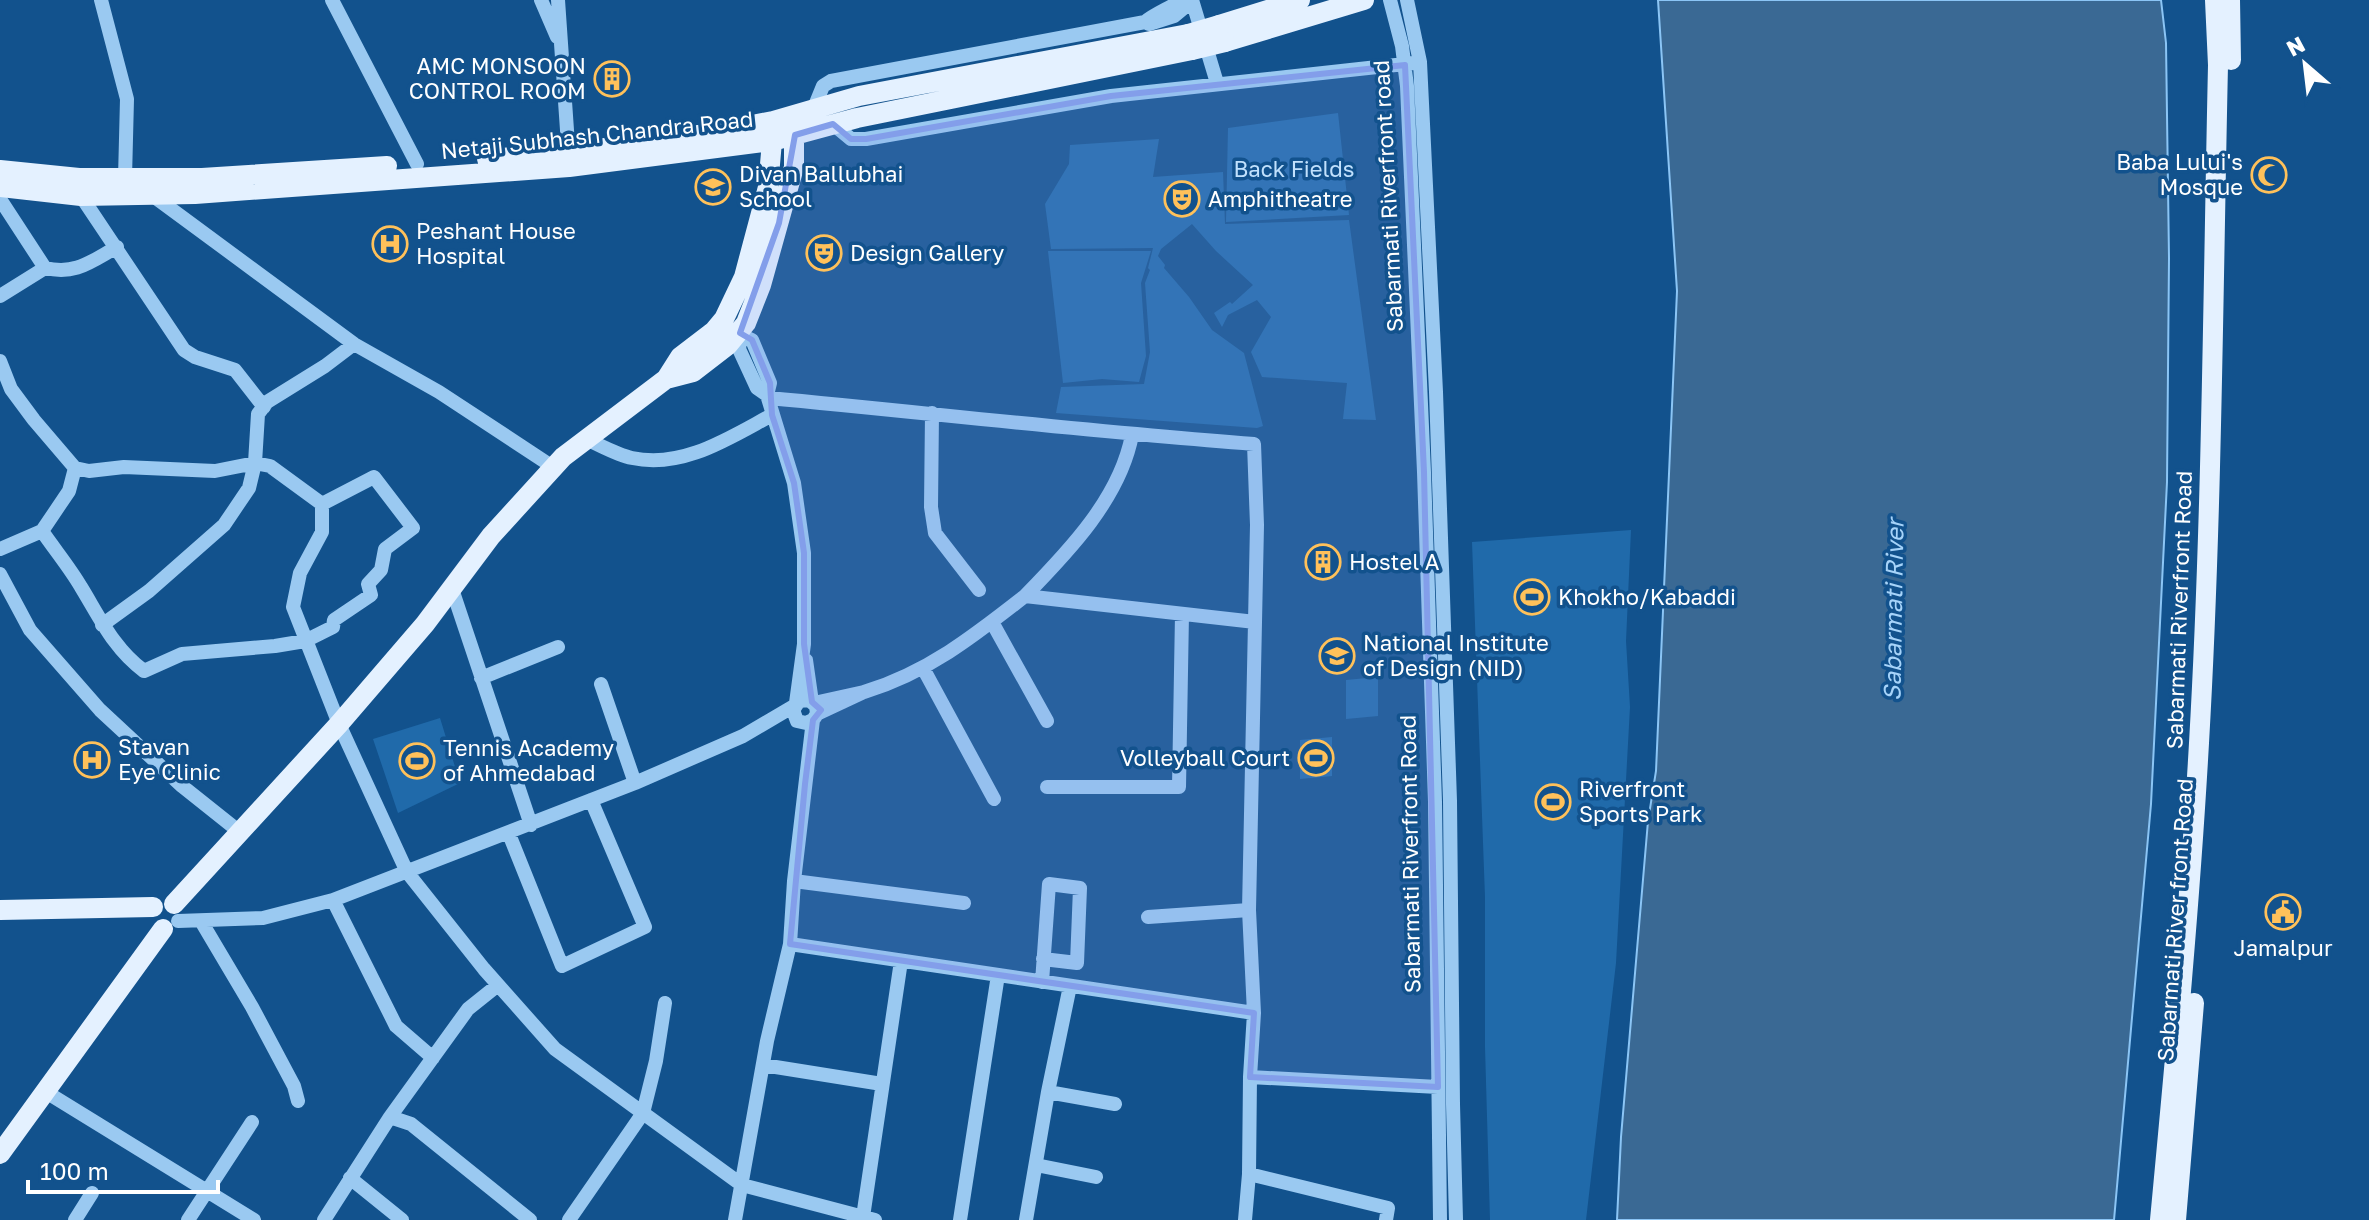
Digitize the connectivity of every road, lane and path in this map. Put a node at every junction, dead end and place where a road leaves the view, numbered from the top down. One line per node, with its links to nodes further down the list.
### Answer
1 (101, 0): 24 (street)
2 (332, 0): 22 (street)
3 (541, 0): 13 (street)
4 (558, 0): 13 (street)
5 (1189, 0): 16 (street); 17 (street)
6 (1300, 0): 11 (main road, Netaji Subhash Chandra Road)
7 (1364, 0): 11 (main road, Netaji Subhash Chandra Road)
8 (1390, 0): 15 (street, Sabarmati Riverfront road)
9 (1407, 0): 14 (street, Sabarmati Riverfront road)
10 (2225, 3): 51 (main road, Sabarmati Riverfront Road)
11 (1222, 33): 12 (main road, Netaji Subhash Chandra Road, bridge)
12 (1190, 42): 17 (main road, Netaji Subhash Chandra Road); 18 (main road, Netaji Subhash Chandra Road)
13 (561, 46): 21 (street)
14 (1420, 62): 15 (street); 35 (street, Sabarmati Riverfront road)
15 (1405, 65): 16 (street); 35 (street, Sabarmati Riverfront road)
16 (1217, 83): 18 (street)
17 (814, 108): 19 (main road, Netaji Subhash Chandra Road)
18 (833, 124): 19 (main road, Netaji Subhash Chandra Road)
19 (795, 125): 20 (main road, Netaji Subhash Chandra Road); 32 (main road)
20 (773, 131): 21 (main road, Netaji Subhash Chandra Road); 32 (main road)
21 (569, 160): 22 (main road, Netaji Subhash Chandra Road); 26 (main road, Netaji Subhash Chandra Road)
22 (417, 164): 24 (main road, Netaji Subhash Chandra Road)
23 (0, 170): 24 (main road, Netaji Subhash Chandra Road)
24 (125, 178)
25 (0, 187): 27 (main road, Netaji Subhash Chandra Road)
26 (152, 195): 27 (main road, Netaji Subhash Chandra Road); 33 (street)
27 (81, 196): 29 (street)
28 (0, 199): 30 (street)
29 (117, 247): 30 (street); 37 (street)
30 (45, 268): 31 (street)
31 (0, 296)
32 (735, 329): 36 (street); 41 (main road)
33 (354, 344): 37 (street); 43 (street)
34 (0, 361): 44 (street)
35 (1428, 392): 95 (street, Sabarmati Riverfront Road); 127 (street, Sabarmati Riverfront Road)
36 (768, 396): 38 (street); 39 (street)
37 (264, 407): 42 (street)
38 (932, 413): 40 (street); 50 (street)
39 (772, 415): 41 (street); 62 (street)
40 (1132, 435): 52 (street); 55 (street)
41 (586, 439): 43 (main road)
42 (255, 463): 44 (street); 45 (street); 56 (street)
43 (553, 467): 49 (main road)
44 (75, 468): 46 (street)
45 (322, 504): 57 (street); 57 (street)
46 (42, 531): 47 (street); 56 (street)
47 (0, 549)
48 (0, 574): 70 (street)
49 (452, 589): 60 (street); 64 (main road)
50 (979, 590)
51 (2211, 592): 128 (main road, Sabarmati Riverfront Road); 129 (main road, Sabarmati River front Road)
52 (1025, 596): 53 (street); 54 (street)
53 (1182, 614): 55 (street); 66 (street)
54 (992, 622): 59 (street); 63 (street)
55 (1255, 622): 77 (street)
56 (102, 625): 57 (street)
57 (305, 641): 64 (street)
58 (558, 647): 60 (street)
59 (923, 668): 62 (street); 67 (street)
60 (481, 678): 69 (street)
61 (601, 684): 65 (street)
62 (805, 711): 65 (street); 73 (street)
63 (1047, 721)
64 (339, 724): 70 (main road); 72 (street)
65 (635, 783): 68 (street)
66 (1047, 787)
67 (994, 799)
68 (591, 800): 69 (street); 71 (street)
69 (531, 825): 71 (street)
70 (241, 833): 78 (main road)
71 (509, 834): 72 (street)
72 (407, 872): 74 (street); 87 (street)
73 (794, 881): 75 (street); 82 (street)
74 (333, 900): 80 (street); 91 (street)
75 (964, 903)
76 (0, 910): 78 (main road)
77 (1249, 910): 79 (street); 90 (street)
78 (162, 917): 80 (street); 81 (main road); 96 (main road); 103 (main road)
79 (1148, 917)
80 (201, 921): 98 (street)
81 (0, 922)
82 (790, 944): 84 (street); 92 (street)
83 (1043, 959): 83 (street); 86 (street)
84 (901, 961): 85 (street); 94 (street)
85 (998, 975): 86 (street); 122 (street)
86 (1042, 982): 88 (street)
87 (498, 985): 91 (street); 100 (street)
88 (1070, 986): 90 (street); 97 (street)
89 (665, 1003): 100 (street)
90 (1254, 1013): 93 (street)
91 (433, 1058): 101 (street)
92 (763, 1065): 94 (street); 109 (street)
93 (1250, 1077): 95 (street); 106 (street)
94 (882, 1084): 113 (street)
95 (1438, 1087): 126 (street, Sabarmati Riverfront Road)
96 (46, 1092): 104 (main road); 110 (street)
97 (1048, 1092): 99 (street); 105 (street)
98 (298, 1101)
99 (1115, 1104)
100 (643, 1113): 109 (street); 120 (street)
101 (390, 1117): 108 (street); 119 (street)
102 (252, 1122): 110 (street)
103 (0, 1132)
104 (0, 1154)
105 (1036, 1165): 107 (street); 123 (street)
106 (1249, 1174): 124 (street); 125 (street)
107 (1096, 1177)
108 (350, 1178): 117 (street); 118 (street)
109 (742, 1185): 112 (street); 121 (street)
110 (207, 1192): 115 (street); 116 (street)
111 (92, 1193): 114 (street)
112 (821, 1213): 113 (street)
113 (869, 1218)
114 (75, 1220)
115 (188, 1220)
116 (254, 1220)
117 (324, 1220)
118 (402, 1220)
119 (530, 1220)
120 (569, 1220)
121 (735, 1220)
122 (960, 1220)
123 (1026, 1220)
124 (1245, 1220)
125 (1386, 1220)
126 (1440, 1220)
127 (1456, 1220)
128 (2160, 1220)
129 (2176, 1220)

